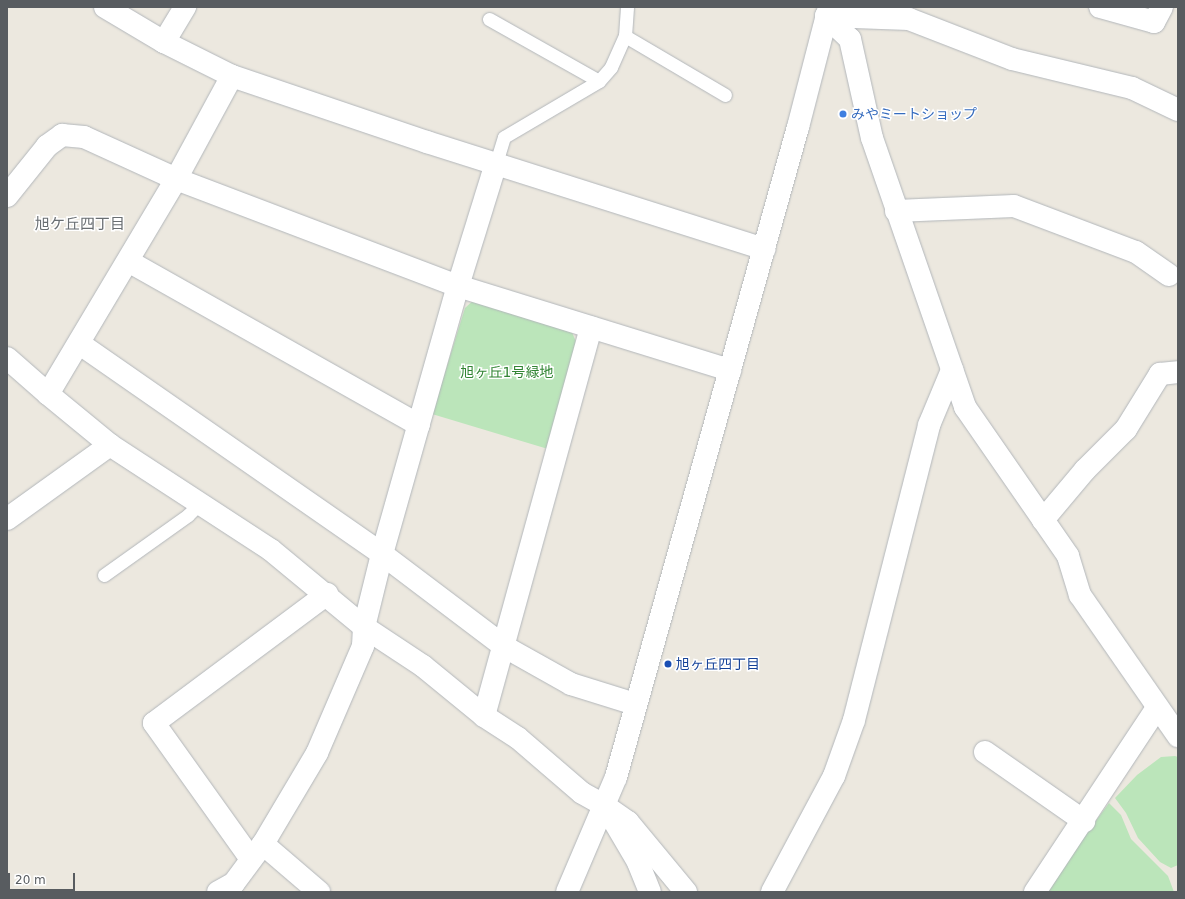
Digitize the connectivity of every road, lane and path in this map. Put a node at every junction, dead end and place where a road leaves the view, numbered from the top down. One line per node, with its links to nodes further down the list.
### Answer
1 (105, 7): 9 (street)
2 (185, 7): 9 (street)
3 (627, 7): 8 (lane)
4 (1100, 7): 5 (street)
5 (1162, 7)
6 (828, 12): 13 (street); 17 (street); 18 (street)
7 (489, 18): 11 (lane)
8 (625, 36): 11 (lane); 12 (lane)
9 (164, 42): 10 (street)
10 (232, 76): 14 (street); 15 (street)
11 (600, 81): 14 (lane)
12 (725, 95)
13 (1178, 110)
14 (496, 163): 18 (street); 21 (street)
15 (176, 179): 16 (street); 19 (street); 21 (street)
16 (7, 196)
17 (896, 211): 20 (street); 26 (street)
18 (764, 249): 25 (street)
19 (128, 261): 23 (street); 29 (street)
20 (1170, 275)
21 (458, 286): 22 (street); 29 (street)
22 (591, 327): 25 (street); 38 (street)
23 (80, 344): 28 (street); 34 (street)
24 (7, 358): 28 (street)
25 (730, 370): 39 (street)
26 (952, 370): 33 (street); 52 (street)
27 (1178, 372): 33 (street)
28 (48, 394): 30 (street)
29 (419, 425): 34 (street)
30 (110, 445): 31 (street); 32 (street)
31 (200, 503): 35 (lane); 36 (street)
32 (7, 519)
33 (1043, 520): 40 (street)
34 (382, 554): 37 (street); 38 (street)
35 (104, 575)
36 (327, 594): 37 (street); 46 (street)
37 (364, 626): 41 (street); 46 (street)
38 (505, 647): 39 (street); 41 (street)
39 (635, 704): 44 (street)
40 (1157, 708): 42 (street); 45 (street)
41 (484, 716): 44 (street)
42 (1178, 736)
43 (985, 752): 45 (street)
44 (605, 806): 49 (street); 50 (street); 51 (street)
45 (1084, 821): 53 (street)
46 (257, 852): 47 (street); 48 (street)
47 (218, 892)
48 (319, 892)
49 (567, 892)
50 (650, 892)
51 (686, 892)
52 (772, 892)
53 (1035, 892)

